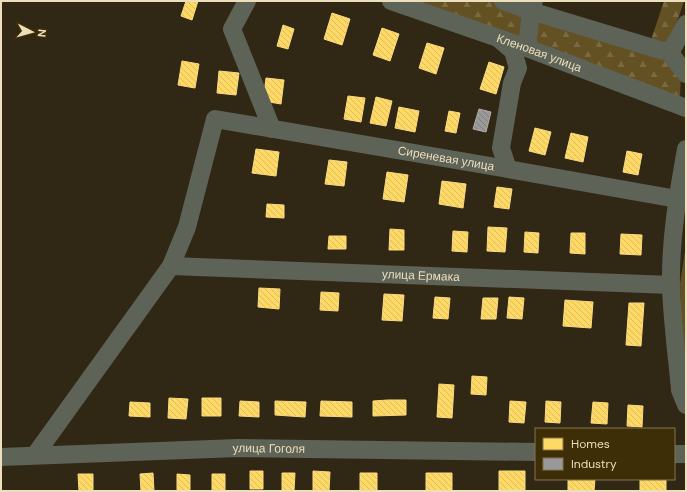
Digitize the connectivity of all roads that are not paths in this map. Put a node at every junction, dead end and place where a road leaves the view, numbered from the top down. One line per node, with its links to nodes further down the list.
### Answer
1 (246, 1): 11 (street)
2 (391, 1): 6 (street, Кленовая улица)
3 (503, 1): 4 (street)
4 (532, 6): 7 (street); 8 (street)
5 (686, 24): 8 (street)
6 (497, 37): 7 (street, Кленовая улица); 13 (street)
7 (527, 48): 10 (street, Кленовая улица)
8 (670, 53): 9 (street)
9 (686, 74)
10 (686, 108)
11 (272, 129): 13 (street, Сиреневая улица); 15 (street, Сиреневая улица)
12 (686, 149): 14 (street)
13 (508, 169): 14 (street, Сиреневая улица)
14 (677, 199): 16 (street)
15 (171, 266): 16 (street, улица Ермака); 21 (street)
16 (671, 285): 17 (street)
17 (686, 405)
18 (535, 452): 21 (street, улица Гоголя)
19 (675, 454): 20 (street)
20 (686, 454)
21 (35, 455): 22 (street, улица Гоголя)
22 (1, 457)

